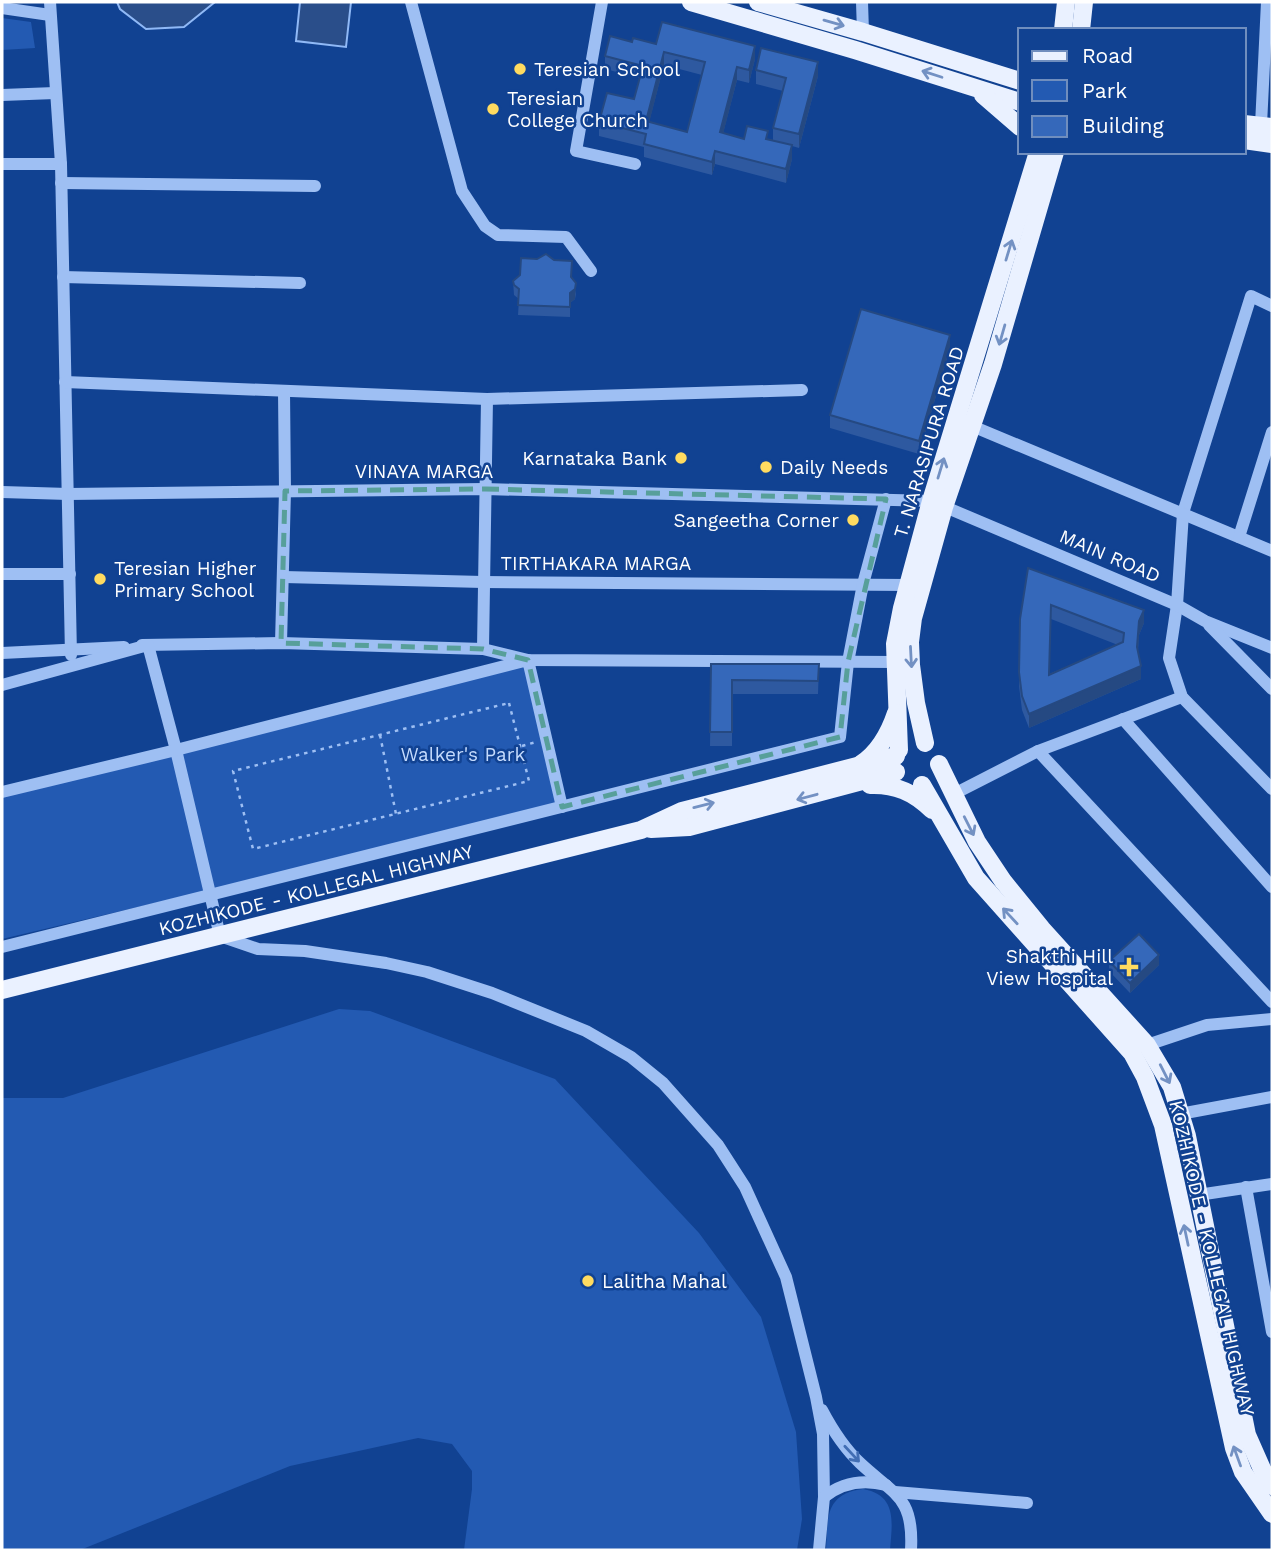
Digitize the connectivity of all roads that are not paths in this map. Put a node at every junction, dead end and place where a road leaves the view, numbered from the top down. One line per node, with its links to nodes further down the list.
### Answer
1 (411, 2): 34 (street)
2 (602, 2): 30 (street)
3 (691, 2): 17 (main road, one-way to 3)
4 (758, 2): 13 (main road, one-way to 13)
5 (862, 2): 13 (street)
6 (1066, 2): 11 (main road)
7 (1084, 2): 12 (main road)
8 (1267, 2): 22 (street)
9 (2, 8): 10 (street)
10 (50, 8): 18 (street)
11 (1063, 28)
12 (1081, 28)
13 (863, 32): 14 (main road)
14 (992, 72): 15 (main road); 16 (main road)
15 (1018, 74)
16 (1018, 80)
17 (972, 87): 20 (main road); 21 (main road)
18 (55, 93): 19 (street); 29 (street)
19 (2, 95)
20 (1018, 101)
21 (1018, 125)
22 (1259, 125)
23 (1246, 140): 24 (main road)
24 (1272, 144)
25 (1030, 154): 31 (main road)
26 (1037, 154): 31 (main road, T. NARASIPURA ROAD)
27 (1056, 154): 42 (main road, T. NARASIPURA ROAD, one-way to 42)
28 (2, 164): 29 (street)
29 (61, 164): 32 (street)
30 (635, 164)
31 (1029, 181): 49 (main road, T. NARASIPURA ROAD, one-way to 31)
32 (61, 183): 33 (street); 35 (street)
33 (315, 186)
34 (591, 271)
35 (63, 277): 36 (street); 38 (street)
36 (300, 282)
37 (1272, 306): 50 (street)
38 (65, 382): 40 (street); 47 (street)
39 (802, 390): 41 (street)
40 (284, 391): 41 (street); 45 (street)
41 (486, 399): 44 (street)
42 (972, 426): 49 (main road, T. NARASIPURA ROAD); 50 (street)
43 (1272, 432): 51 (street)
44 (485, 489): 45 (street, VINAYA MARGA); 48 (street, VINAYA MARGA); 56 (street)
45 (285, 491): 47 (street, VINAYA MARGA); 55 (street)
46 (2, 492): 47 (street, VINAYA MARGA)
47 (68, 494): 54 (street)
48 (886, 499): 49 (street, VINAYA MARGA); 57 (street)
49 (938, 504): 58 (main road, T. NARASIPURA ROAD); 59 (street, MAIN ROAD); 76 (main road, T. NARASIPURA ROAD, one-way to 76)
50 (1183, 513): 51 (street); 59 (street)
51 (1239, 537): 52 (street)
52 (1272, 551)
53 (2, 574): 54 (street)
54 (69, 574): 65 (street)
55 (284, 577): 56 (street, TIRTHAKARA MARGA); 61 (street)
56 (483, 582): 57 (street, TIRTHAKARA MARGA); 64 (street)
57 (863, 584): 58 (street, TIRTHAKARA MARGA); 68 (street)
58 (909, 585): 69 (main road, T. NARASIPURA ROAD)
59 (1177, 606): 60 (street, MAIN ROAD); 73 (street)
60 (1205, 621): 63 (street, MAIN ROAD); 72 (street)
61 (281, 643): 62 (street); 64 (street)
62 (148, 645): 65 (street); 70 (street); 77 (street)
63 (1272, 648)
64 (482, 649): 67 (street)
65 (71, 650): 66 (street); 70 (street)
66 (2, 653)
67 (528, 660): 68 (street); 77 (street); 87 (street)
68 (848, 662): 69 (street); 87 (street)
69 (896, 662): 74 (main road, T. NARASIPURA ROAD)
70 (72, 667): 71 (street)
71 (2, 685)
72 (1272, 689)
73 (1182, 697): 75 (street); 84 (street)
74 (898, 706): 79 (main road, T. NARASIPURA ROAD); 81 (main road)
75 (1123, 719): 78 (street); 90 (street)
76 (925, 743): 79 (main road); 80 (main road)
77 (176, 750): 85 (street); 91 (street)
78 (1038, 751): 86 (street); 95 (street)
79 (897, 760): 81 (main road, KOZHIKODE - KOLLEGAL HIGHWAY); 82 (main road); 83 (main road, KOZHIKODE - KOLLEGAL HIGHWAY)
80 (939, 764): 82 (main road); 86 (main road, KOZHIKODE - KOLLEGAL HIGHWAY)
81 (858, 766): 89 (main road, KOZHIKODE - KOLLEGAL HIGHWAY, one-way to 81)
82 (922, 785): 88 (main road, KOZHIKODE - KOLLEGAL HIGHWAY)
83 (845, 787): 88 (main road); 89 (main road, KOZHIKODE - KOLLEGAL HIGHWAY, one-way to 89)
84 (1272, 789)
85 (2, 792)
86 (954, 794): 96 (main road, KOZHIKODE - KOLLEGAL HIGHWAY, one-way to 96)
87 (562, 807): 91 (street)
88 (942, 820): 96 (main road, KOZHIKODE - KOLLEGAL HIGHWAY, one-way to 88)
89 (641, 830): 92 (main road, KOZHIKODE - KOLLEGAL HIGHWAY)
90 (1272, 887)
91 (210, 894): 92 (street); 93 (street)
92 (220, 936): 94 (main road, KOZHIKODE - KOLLEGAL HIGHWAY); 105 (street)
93 (2, 947)
94 (2, 990)
95 (1272, 1002)
96 (1103, 1007): 98 (main road, KOZHIKODE - KOLLEGAL HIGHWAY); 110 (main road, KOZHIKODE - KOLLEGAL HIGHWAY, one-way to 96)
97 (1272, 1019): 98 (street)
98 (1147, 1045): 100 (main road, KOZHIKODE - KOLLEGAL HIGHWAY, one-way to 100)
99 (1272, 1097): 100 (street)
100 (1180, 1114): 103 (main road, KOZHIKODE - KOLLEGAL HIGHWAY)
101 (1272, 1184): 102 (street)
102 (1246, 1187): 103 (street); 104 (street)
103 (1198, 1195): 106 (main road, KOZHIKODE - KOLLEGAL HIGHWAY)
104 (1272, 1332)
105 (816, 1397): 107 (street, one-way to 107); 108 (street)
106 (1272, 1486)
107 (891, 1489): 108 (street); 109 (street); 112 (street)
108 (824, 1497): 111 (street)
109 (1027, 1503)
110 (1272, 1514)
111 (819, 1550)
112 (911, 1550)

